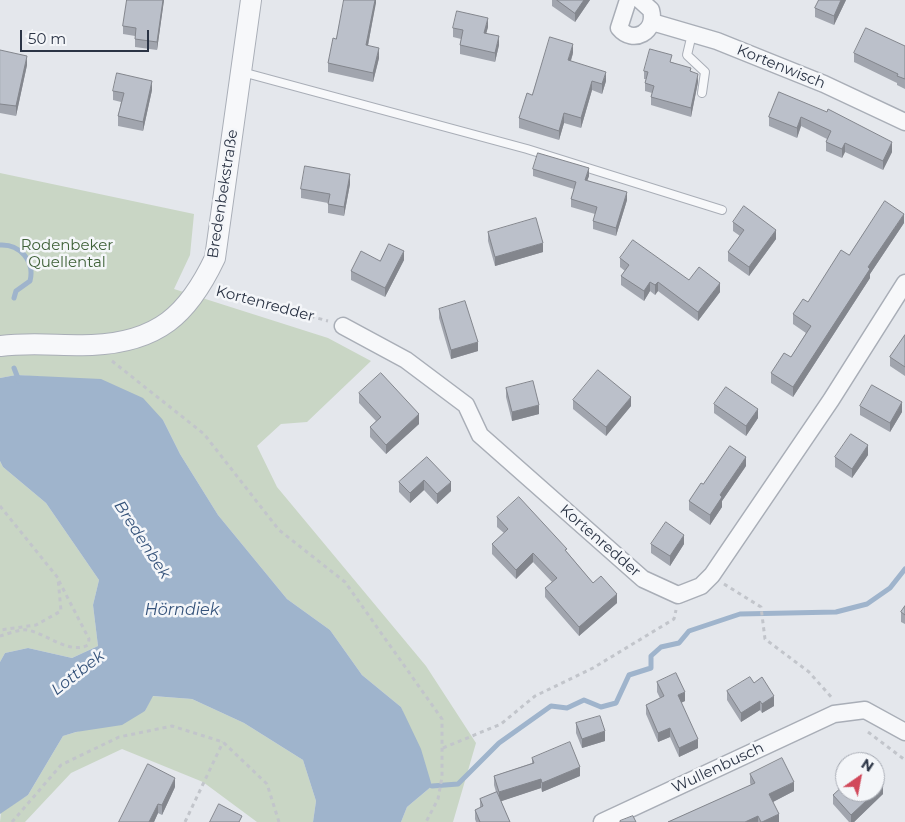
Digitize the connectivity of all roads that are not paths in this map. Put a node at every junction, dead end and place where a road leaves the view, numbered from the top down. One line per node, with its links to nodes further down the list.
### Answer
1 (251, 0): 6 (street, Bredenbekstraße)
2 (628, 0): 4 (street)
3 (640, 0): 4 (street)
4 (652, 22): 5 (street, Kortenwisch)
5 (692, 34): 7 (lane); 8 (street, Kortenwisch)
6 (242, 72): 9 (lane); 12 (street, Bredenbekstraße)
7 (702, 93)
8 (905, 122)
9 (722, 210)
10 (905, 283): 11 (street, Kortenredder)
11 (343, 326)
12 (0, 346)
13 (905, 732): 14 (street, Wullenbusch)
14 (602, 822)

